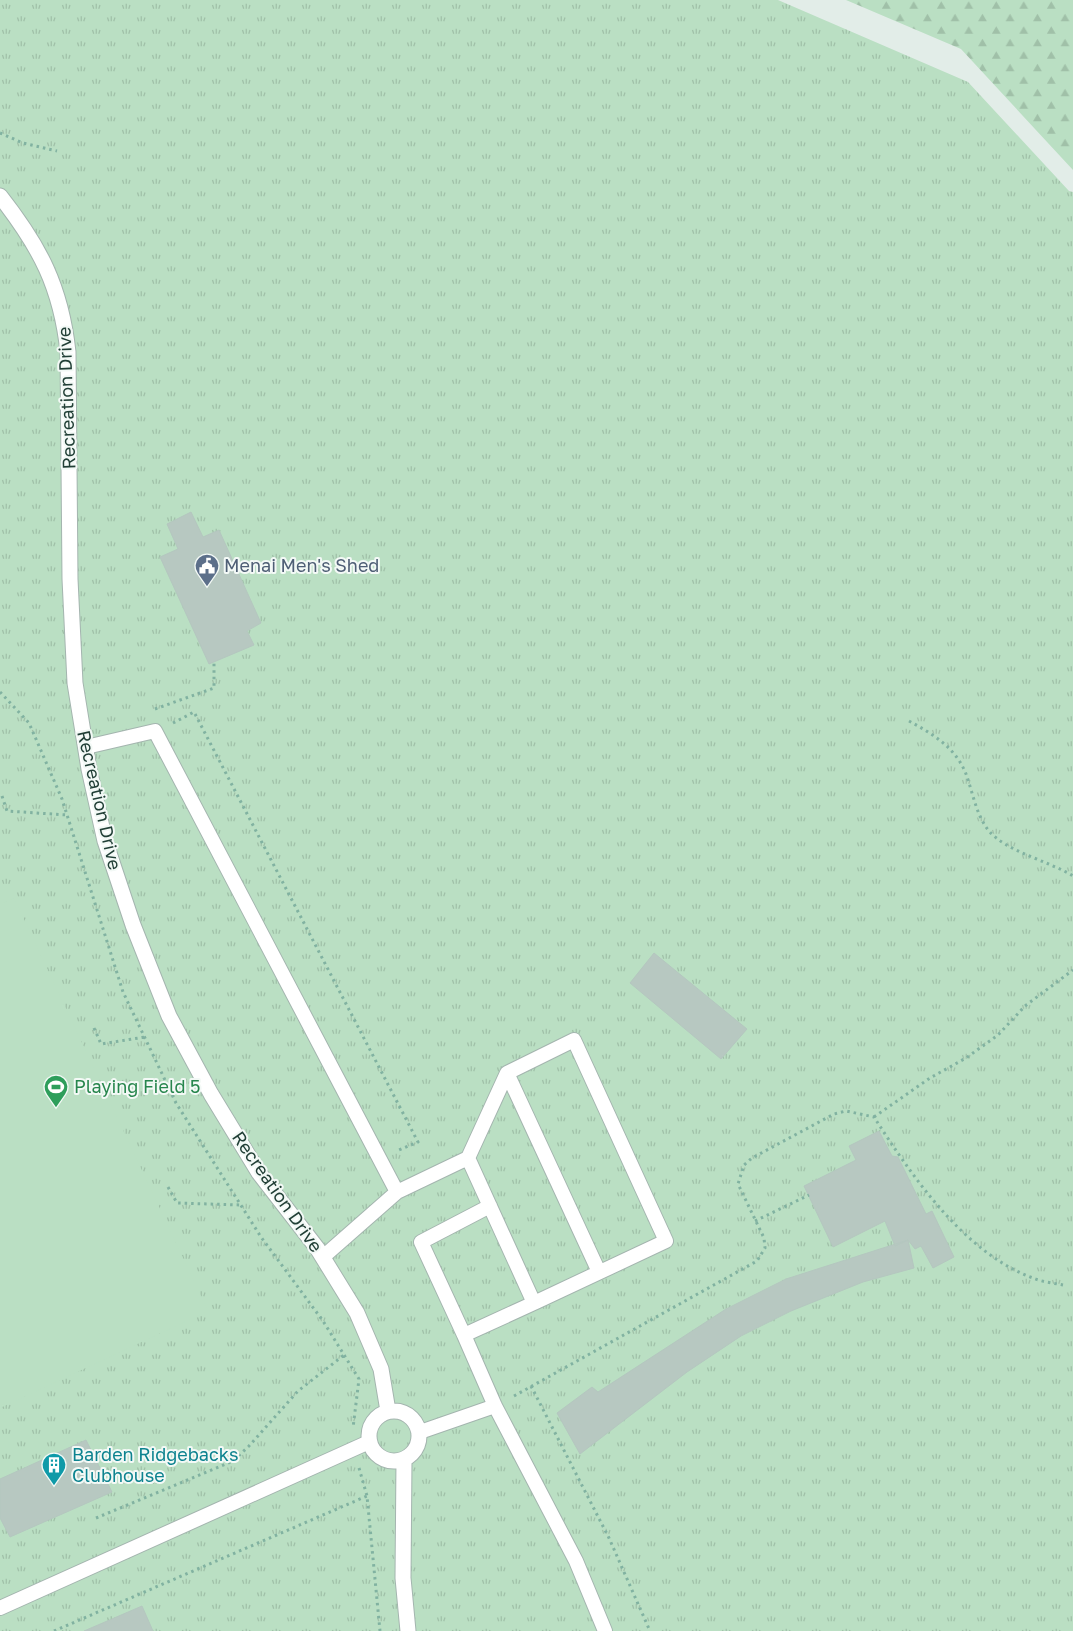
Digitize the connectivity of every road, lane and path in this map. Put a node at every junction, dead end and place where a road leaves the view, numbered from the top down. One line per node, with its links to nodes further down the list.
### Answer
1 (0, 133): 2 (path)
2 (57, 151)
3 (0, 196): 8 (street, Recreation Drive)
4 (214, 663): 7 (path)
5 (0, 692): 10 (path)
6 (909, 721): 11 (path)
7 (156, 731): 8 (lane); 18 (lane); 18 (path)
8 (86, 748): 25 (street, Recreation Drive)
9 (2, 796): 10 (path)
10 (67, 815): 14 (path)
11 (1073, 876)
12 (1073, 970): 16 (path)
13 (94, 1028): 14 (path)
14 (145, 1037): 22 (path)
15 (508, 1073): 17 (lane); 26 (lane); 26 (lane)
16 (874, 1117): 24 (path); 27 (path)
17 (468, 1158): 20 (lane); 23 (lane)
18 (380, 1159): 20 (lane)
19 (168, 1187): 22 (path)
20 (397, 1192): 25 (lane)
21 (809, 1195): 24 (path)
22 (241, 1206): 30 (path)
23 (490, 1206): 28 (lane); 29 (lane)
24 (756, 1221): 31 (path)
25 (323, 1257): 33 (street, Recreation Drive)
26 (599, 1272): 28 (lane)
27 (1063, 1285)
28 (534, 1302): 29 (lane)
29 (464, 1335): 32 (lane)
30 (344, 1355): 35 (path); 38 (path)
31 (531, 1386): 32 (path); 44 (path)
32 (495, 1406): 34 (lane); 43 (lane)
33 (388, 1411): 34 (street); 35 (street)
34 (420, 1432): 36 (street)
35 (362, 1445): 36 (street); 37 (path); 39 (lane)
36 (404, 1460): 42 (street)
37 (367, 1496): 40 (path); 41 (path)
38 (96, 1518)
39 (0, 1608)
40 (54, 1631)
41 (380, 1631)
42 (408, 1631)
43 (605, 1631)
44 (650, 1631)

